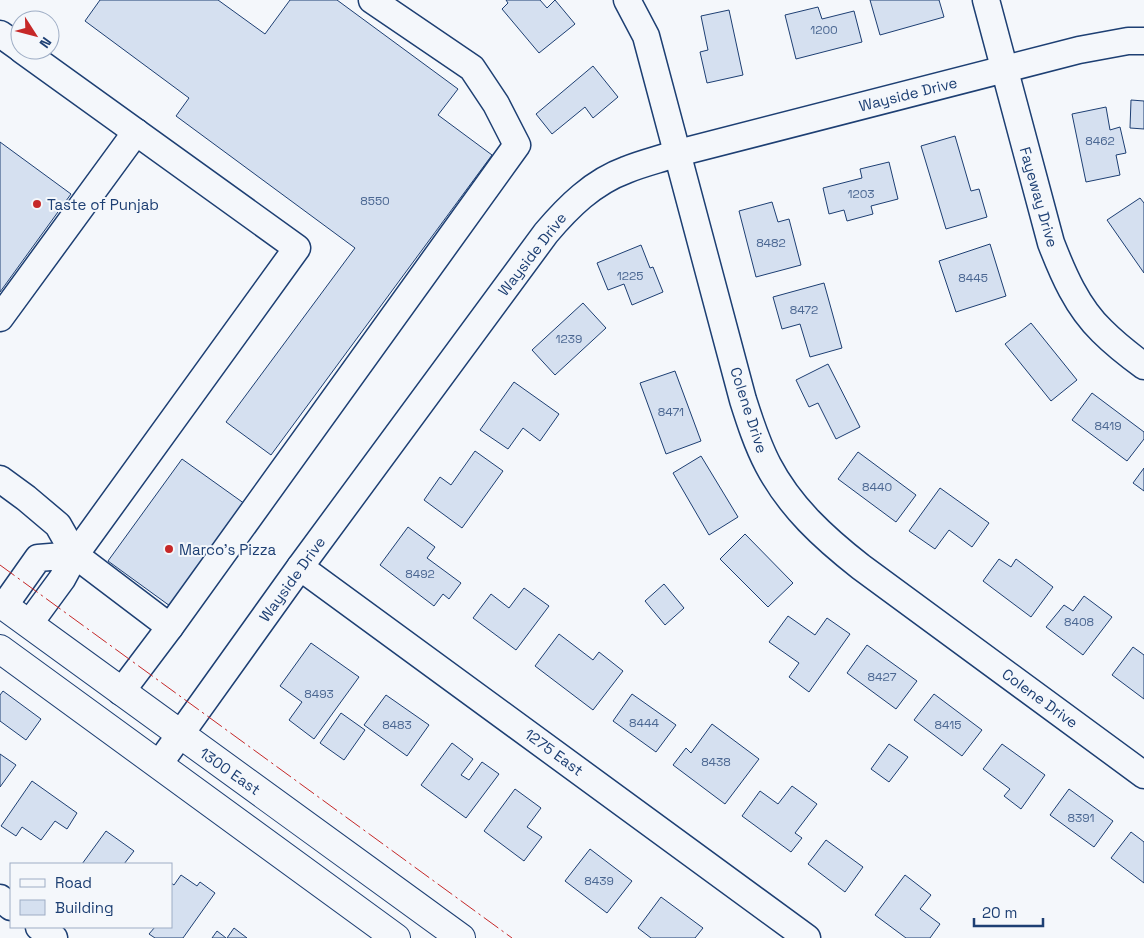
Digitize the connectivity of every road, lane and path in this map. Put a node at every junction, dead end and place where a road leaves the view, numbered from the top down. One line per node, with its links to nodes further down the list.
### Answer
1 (372, 0): 16 (street)
2 (627, 0): 8 (street, Colene Drive)
3 (986, 0): 6 (street, Fayeway Drive)
4 (1144, 41): 6 (street, Wayside Drive)
5 (36, 60): 7 (street)
6 (1004, 69): 8 (street, Wayside Drive); 10 (street, Fayeway Drive)
7 (136, 132): 9 (street); 12 (street)
8 (678, 153): 13 (street, Wayside Drive); 21 (street, Colene Drive)
9 (0, 318)
10 (1144, 366)
11 (0, 479): 12 (street)
12 (75, 555): 14 (street); 15 (street); 16 (street)
13 (300, 567): 19 (street, Wayside Drive); 26 (street, 1275 East)
14 (2, 604): 15 (main road, 1300 East)
15 (29, 624): 17 (main road); 18 (main road, 1300 East)
16 (170, 627): 18 (street)
17 (0, 650): 20 (main road)
18 (121, 692): 19 (main road, 1300 East)
19 (180, 735): 20 (street, Wayside Drive); 25 (main road, 1300 East)
20 (159, 764): 24 (main road)
21 (1144, 775)
22 (40, 928): 23 (street)
23 (54, 938)
24 (396, 938)
25 (460, 938)
26 (807, 938)

